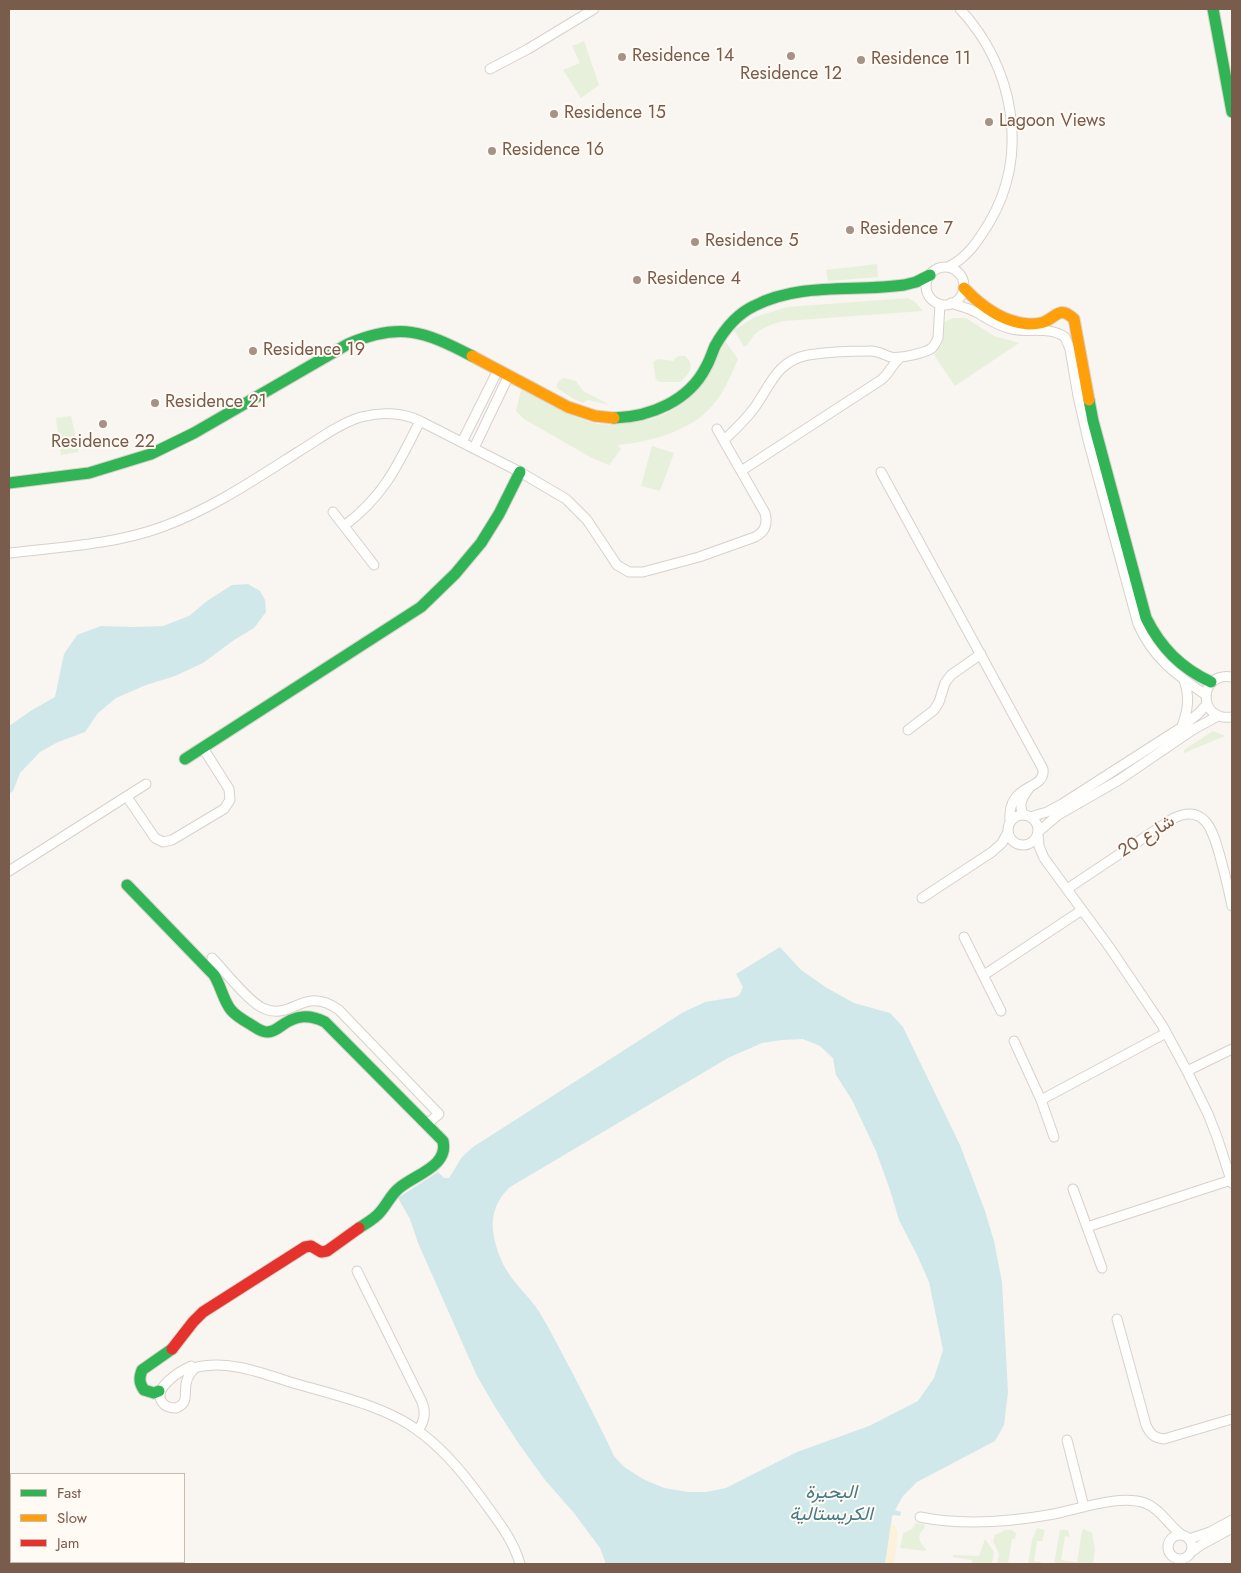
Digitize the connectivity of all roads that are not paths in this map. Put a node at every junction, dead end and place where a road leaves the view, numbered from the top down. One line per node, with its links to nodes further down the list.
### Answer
1 (594, 9): 4 (street)
2 (960, 9): 6 (street)
3 (1213, 9): 5 (street)
4 (490, 68)
5 (1232, 112)
6 (966, 256): 7 (street); 9 (street)
7 (948, 267): 8 (street); 9 (street)
8 (930, 275): 10 (street); 11 (street)
9 (963, 282): 12 (street); 14 (street)
10 (907, 286): 11 (street); 20 (street)
11 (929, 295): 13 (street)
12 (951, 303): 13 (street); 14 (street)
13 (940, 304): 18 (street)
14 (976, 306): 15 (street); 16 (street)
15 (1047, 321): 16 (street); 39 (street)
16 (997, 323): 38 (street)
17 (885, 355): 18 (street); 19 (street); 25 (street)
18 (901, 357): 19 (street)
19 (890, 368): 28 (street)
20 (504, 372): 21 (street); 22 (street); 31 (street)
21 (479, 408): 22 (street); 26 (street)
22 (490, 414): 27 (street)
23 (420, 421): 26 (street); 33 (street); 34 (street)
24 (717, 429): 25 (street)
25 (724, 440): 28 (street)
26 (462, 442): 27 (street)
27 (474, 448): 29 (street)
28 (741, 471): 29 (street)
29 (520, 472): 45 (street)
30 (881, 472): 36 (street)
31 (9, 483)
32 (333, 512): 33 (street)
33 (344, 526): 35 (street)
34 (9, 553)
35 (374, 565)
36 (981, 654): 44 (street); 50 (street)
37 (1232, 676): 39 (street)
38 (1184, 680): 40 (street); 43 (street)
39 (1212, 682): 40 (street)
40 (1206, 699): 41 (street); 43 (street)
41 (1218, 716): 42 (street); 48 (street)
42 (1232, 718)
43 (1182, 726): 47 (street)
44 (908, 730)
45 (203, 748): 46 (street); 51 (street)
46 (186, 759)
47 (1113, 771): 48 (street); 52 (street)
48 (1119, 780): 54 (street)
49 (146, 784): 51 (street)
50 (1030, 787): 52 (street); 53 (street)
51 (127, 797): 58 (street)
52 (1027, 816): 53 (street); 54 (street)
53 (1009, 827): 55 (street); 56 (street)
54 (1038, 833): 55 (street); 57 (street)
55 (1022, 845): 56 (street); 57 (street)
56 (992, 852): 61 (street)
57 (1044, 858): 60 (street)
58 (9, 871)
59 (127, 885): 73 (street)
60 (1066, 889): 62 (street, شارع 20); 63 (street)
61 (922, 898)
62 (1232, 906)
63 (1082, 910): 66 (street); 68 (street)
64 (964, 937): 66 (street)
65 (212, 958): 73 (street)
66 (984, 976): 67 (street)
67 (1001, 1011)
68 (1166, 1033): 71 (street); 72 (street)
69 (1014, 1041): 72 (street)
70 (1232, 1049): 71 (street)
71 (1188, 1070): 75 (street)
72 (1041, 1100): 74 (street)
73 (427, 1124): 82 (street)
74 (1054, 1137)
75 (1232, 1181): 77 (street)
76 (1073, 1189): 77 (street)
77 (1087, 1227): 78 (street)
78 (1102, 1268)
79 (357, 1271): 84 (street)
80 (1117, 1319): 83 (street)
81 (193, 1368): 82 (street); 82 (street); 84 (street)
82 (160, 1392)
83 (1232, 1419)
84 (418, 1430): 95 (street)
85 (1067, 1440): 86 (street)
86 (1084, 1507): 87 (street); 89 (street)
87 (920, 1517)
88 (1232, 1520): 91 (street)
89 (1168, 1522): 91 (street); 92 (street)
90 (1232, 1528): 93 (street)
91 (1186, 1537): 92 (street); 93 (street)
92 (1171, 1538): 94 (street)
93 (1188, 1558): 94 (street)
94 (1178, 1562)
95 (520, 1564)

